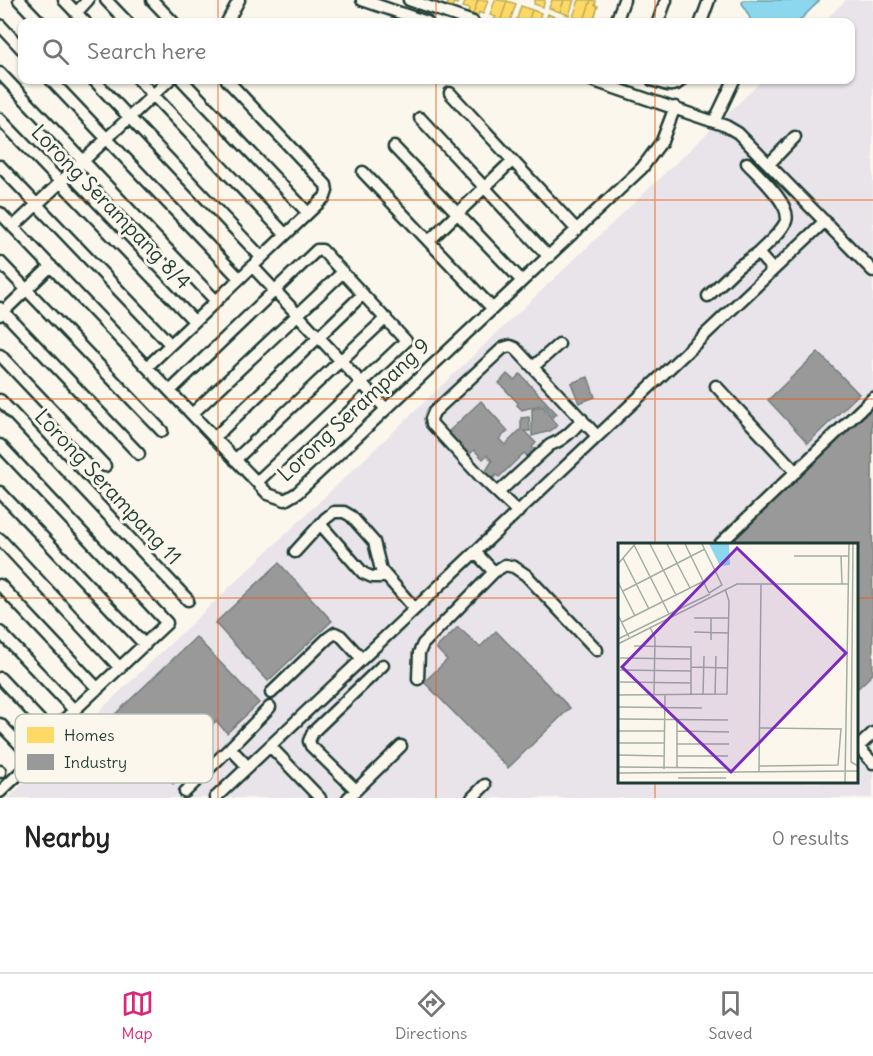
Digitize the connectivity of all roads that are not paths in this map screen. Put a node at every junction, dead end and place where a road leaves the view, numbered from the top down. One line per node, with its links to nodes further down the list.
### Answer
1 (19, 0): 13 (street)
2 (64, 0): 12 (street)
3 (88, 0): 12 (street)
4 (106, 0): 15 (street)
5 (152, 0): 16 (street)
6 (239, 0): 17 (street)
7 (362, 0): 18 (street)
8 (409, 0): 19 (street)
9 (624, 0): 20 (street)
10 (666, 0): 21 (street)
11 (709, 0): 22 (street)
12 (76, 13): 14 (street)
13 (36, 18)
14 (81, 18)
15 (123, 18)
16 (169, 18)
17 (229, 18)
18 (415, 18)
19 (461, 18)
20 (617, 18)
21 (659, 18)
22 (702, 18)
23 (0, 25): 24 (street)
24 (18, 45)
25 (0, 73): 44 (street)
26 (55, 84): 42 (street)
27 (98, 84): 37 (street)
28 (143, 84): 35 (street)
29 (164, 84): 35 (street)
30 (186, 84): 54 (street)
31 (231, 84): 54 (street)
32 (606, 84): 36 (street)
33 (733, 84): 40 (street)
34 (450, 93): 45 (street)
35 (153, 94): 37 (street); 59 (street)
36 (675, 107): 40 (street); 58 (street, Lorong Serampang 9)
37 (129, 117): 42 (street); 62 (street)
38 (420, 118): 51 (street)
39 (0, 119): 50 (street, Lorong Serampang 8/4)
40 (714, 122): 47 (street)
41 (795, 137): 47 (street)
42 (107, 138): 44 (street); 70 (street)
43 (394, 147): 55 (street)
44 (83, 161): 50 (street); 76 (street)
45 (512, 161): 51 (street); 58 (street)
46 (747, 163): 61 (street)
47 (770, 163): 56 (street)
48 (0, 166): 52 (street)
49 (363, 172): 60 (street)
50 (60, 182): 52 (street); 81 (street, Lorong Serampang 8/4)
51 (484, 187): 55 (street); 63 (street)
52 (36, 205): 57 (street); 83 (street)
53 (0, 213): 57 (street, Lorong Serampang 9)
54 (308, 213): 59 (street)
55 (458, 213): 60 (street); 71 (street)
56 (825, 221): 67 (street); 69 (street)
57 (13, 227): 65 (street, Lorong Serampang 9)
58 (577, 230): 63 (street, Lorong Serampang 9)
59 (285, 234): 62 (street)
60 (429, 241): 77 (street)
61 (758, 253): 67 (street); 75 (street)
62 (261, 257): 66 (street)
63 (549, 257): 71 (street, Lorong Serampang 9)
64 (0, 262): 72 (street)
65 (51, 266): 72 (street); 87 (street, Lorong Serampang 9)
66 (252, 266): 70 (street); 73 (street)
67 (773, 270): 98 (street)
68 (343, 272): 73 (street); 74 (street); 79 (street)
69 (873, 272)
70 (239, 278): 76 (street)
71 (522, 281): 77 (street, Lorong Serampang 9)
72 (27, 290): 78 (street); 97 (street)
73 (274, 290): 79 (street); 91 (street)
74 (363, 294): 80 (street); 82 (street)
75 (708, 296)
76 (215, 300): 81 (street)
77 (492, 308): 94 (street, Lorong Serampang 9)
78 (1, 311): 101 (street)
79 (297, 314): 82 (street); 95 (street)
80 (386, 318): 86 (street); 89 (street)
81 (194, 321): 83 (street)
82 (318, 337): 86 (street); 99 (street)
83 (170, 344): 87 (street)
84 (559, 344): 88 (street)
85 (0, 355): 103 (street)
86 (340, 361): 89 (street); 102 (street)
87 (147, 367): 91 (street, Lorong Serampang 9)
88 (533, 367): 96 (street); 107 (street)
89 (362, 384): 94 (street); 105 (street)
90 (716, 386): 104 (street)
91 (170, 391): 95 (street, Lorong Serampang 9)
92 (873, 398): 104 (street)
93 (1, 403): 117 (street, Lorong Serampang 11)
94 (386, 409): 105 (street, Lorong Serampang 9)
95 (192, 414): 99 (street, Lorong Serampang 9)
96 (582, 419): 98 (street); 107 (street)
97 (162, 431)
98 (597, 436): 108 (street)
99 (214, 438): 102 (street, Lorong Serampang 9)
100 (0, 445): 120 (street)
101 (139, 454)
102 (236, 460): 105 (street, Lorong Serampang 9)
103 (105, 466)
104 (795, 472): 111 (street)
105 (257, 482)
106 (0, 492): 120 (street)
107 (499, 492): 108 (street)
108 (518, 512): 113 (street)
109 (321, 525): 112 (street); 115 (street); 115 (street)
110 (0, 539): 124 (street)
111 (721, 543)
112 (295, 552)
113 (475, 552): 114 (street); 118 (street)
114 (494, 572): 121 (street); 126 (street)
115 (385, 577): 118 (street)
116 (0, 585): 127 (street)
117 (188, 600)
118 (415, 609): 122 (street)
119 (0, 632): 130 (street)
120 (145, 645): 124 (street)
121 (597, 650)
122 (362, 659): 128 (street); 137 (street)
123 (383, 665): 149 (street)
124 (120, 668): 127 (street)
125 (0, 678): 131 (street)
126 (418, 679)
127 (98, 689): 130 (street)
128 (271, 693)
129 (270, 707): 140 (street)
130 (75, 711): 132 (street)
131 (34, 714)
132 (72, 714)
133 (0, 724): 135 (street)
134 (873, 733): 136 (street)
135 (15, 739)
136 (858, 745)
137 (270, 746): 143 (street); 151 (street)
138 (401, 746): 149 (street)
139 (858, 747): 141 (street)
140 (230, 748): 142 (street); 143 (street)
141 (873, 763)
142 (213, 765)
143 (248, 767): 150 (street)
144 (15, 777): 147 (street)
145 (194, 783): 148 (street)
146 (485, 785): 152 (street)
147 (0, 792)
148 (185, 792)
149 (352, 794)
150 (215, 798)
151 (320, 798)
152 (472, 798)

